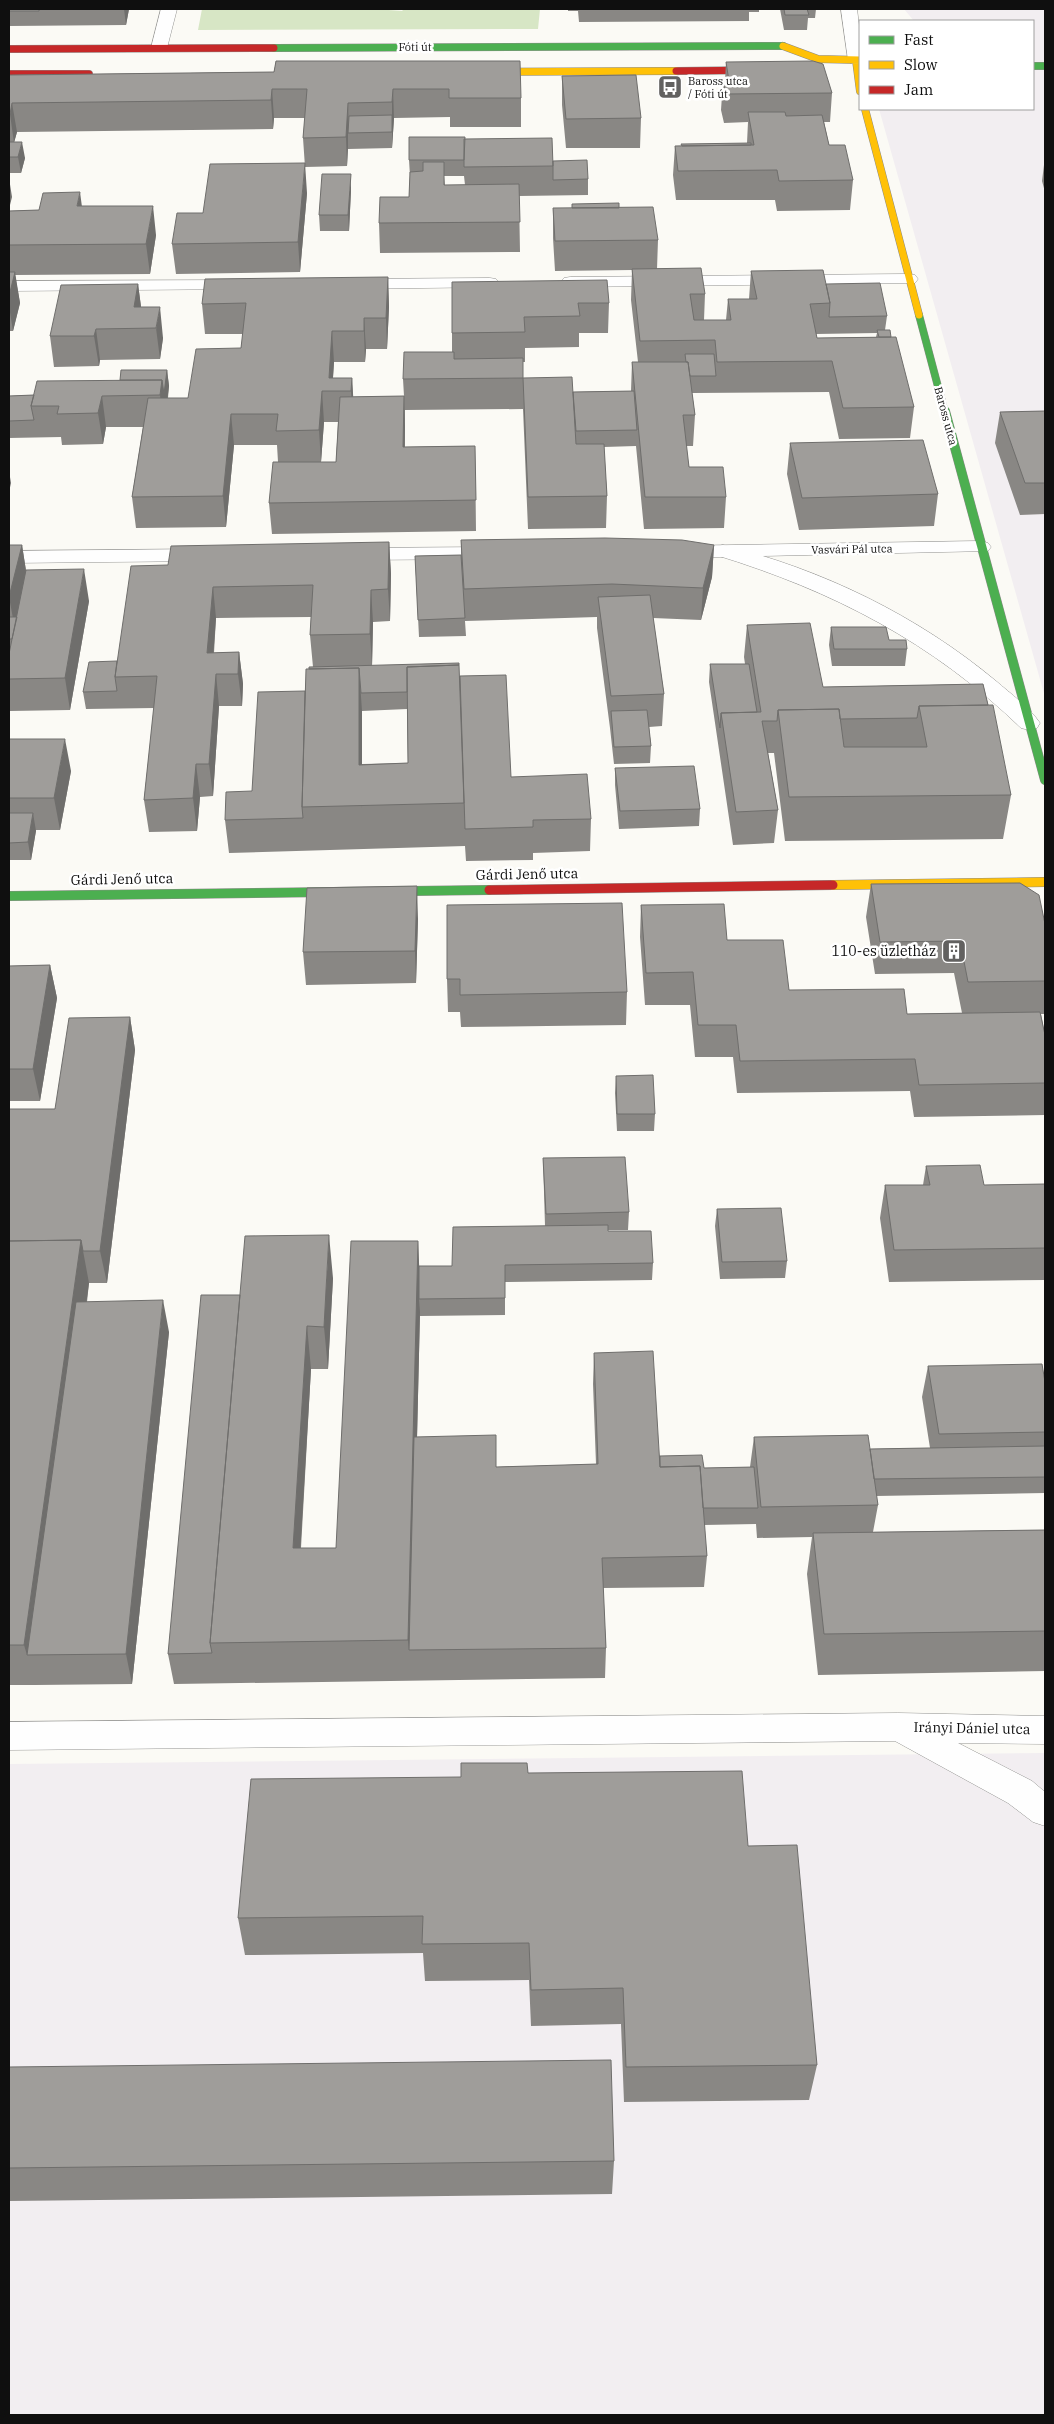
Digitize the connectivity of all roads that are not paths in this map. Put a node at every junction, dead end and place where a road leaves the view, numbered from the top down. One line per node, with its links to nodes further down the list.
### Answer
1 (169, 9): 3 (street)
2 (849, 9): 6 (street)
3 (159, 48): 4 (street, Fóti út); 5 (street, Fóti út)
4 (9, 49)
5 (818, 59): 6 (street, Fóti út); 7 (street, Fóti út)
6 (858, 60): 12 (street)
7 (803, 64)
8 (778, 70): 9 (street)
9 (470, 72)
10 (9, 74): 11 (street)
11 (97, 74)
12 (859, 76)
13 (865, 110): 14 (street, Baross utca)
14 (909, 279): 16 (street); 20 (street, Baross utca)
15 (507, 282): 18 (street)
16 (557, 282)
17 (258, 284): 19 (street)
18 (328, 284)
19 (9, 286)
20 (981, 547): 21 (street, Vasvári Pál utca); 27 (street, Baross utca)
21 (723, 551): 22 (street, Vasvári Pál utca); 27 (street)
22 (653, 552)
23 (514, 553): 24 (street)
24 (336, 554)
25 (227, 555): 26 (street)
26 (9, 557)
27 (1029, 723): 28 (street, Baross utca)
28 (1045, 780)
29 (1045, 882): 30 (street, Gárdi Jenő utca)
30 (9, 896)
31 (898, 1727): 32 (street, Irányi Dániel utca); 33 (street, Irányi Dániel utca); 34 (street)
32 (1045, 1730)
33 (9, 1736)
34 (1045, 1811)

